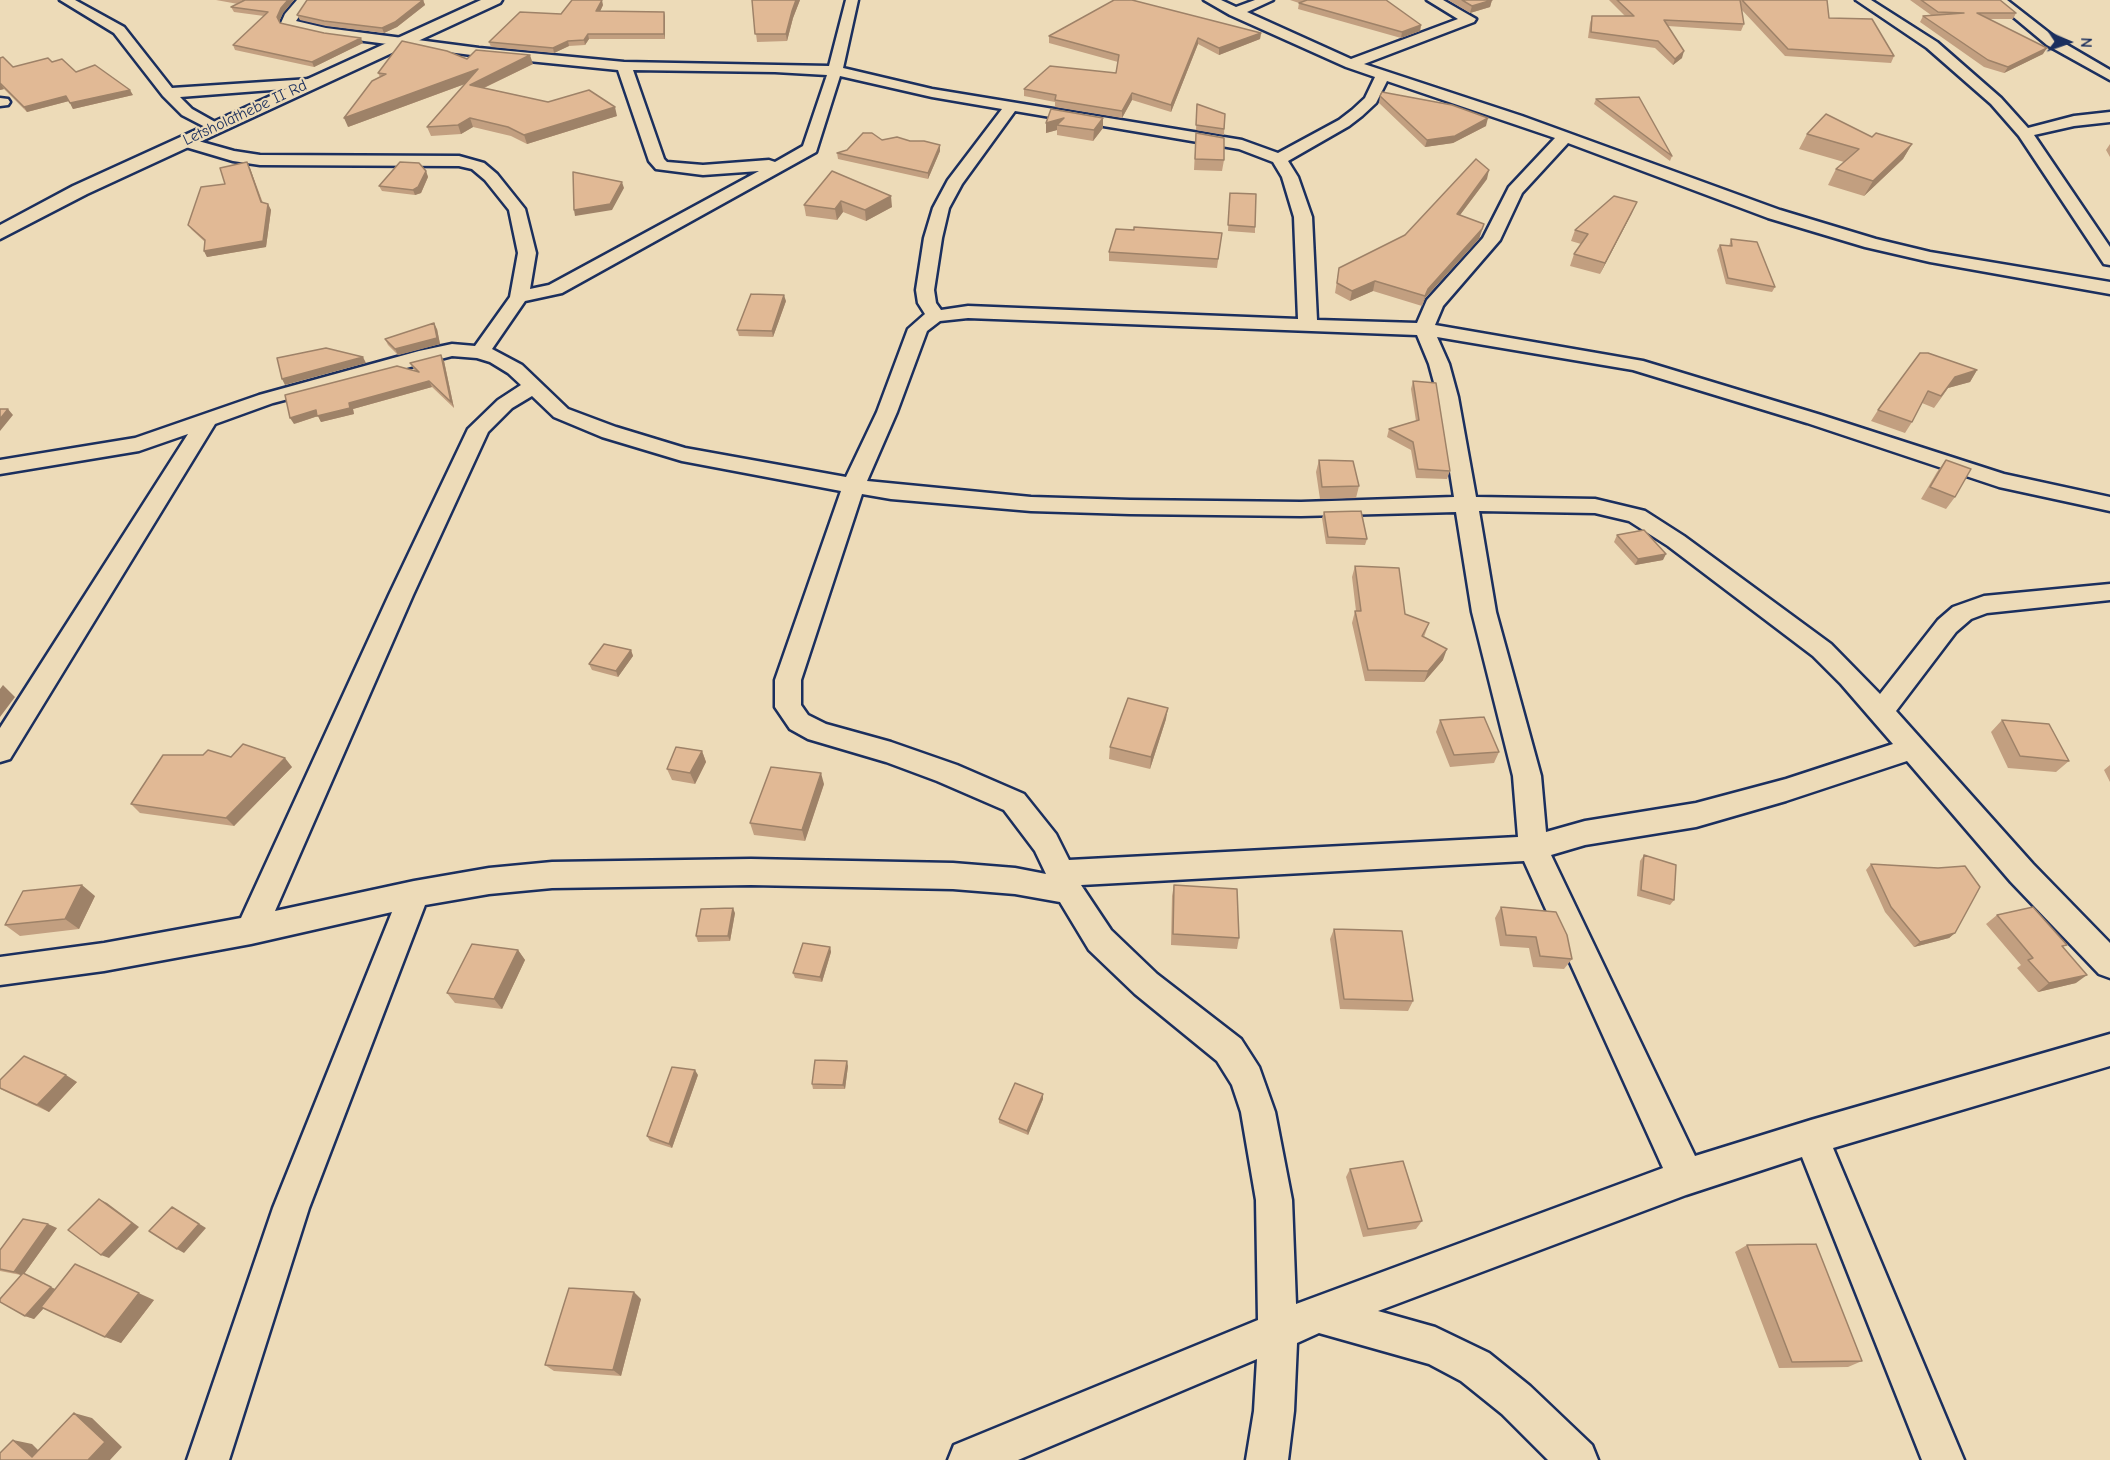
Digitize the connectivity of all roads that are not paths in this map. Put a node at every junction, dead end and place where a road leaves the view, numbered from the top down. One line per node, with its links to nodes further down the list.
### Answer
1 (66, 0): 18 (street)
2 (304, 0): 11 (street)
3 (494, 0): 11 (street, Letsholathebe II Rd)
4 (852, 0): 14 (street)
5 (1210, 0): 10 (street)
6 (1267, 0): 10 (street)
7 (1433, 0): 12 (street)
8 (1862, 0): 22 (street)
9 (1999, 0): 16 (street)
10 (1236, 12): 12 (street)
11 (402, 42): 13 (street); 17 (street, Letsholathebe II Rd)
12 (1351, 64): 15 (street)
13 (624, 66): 14 (street); 26 (street)
14 (835, 71): 19 (street); 26 (street)
15 (1382, 76): 23 (street); 25 (street)
16 (2110, 76)
17 (310, 83): 18 (street); 21 (street, Letsholathebe II Rd)
18 (168, 93): 21 (street)
19 (1011, 107): 25 (street); 31 (street)
20 (2110, 117): 22 (street)
21 (216, 127): 24 (street, Letsholathebe II Rd)
22 (2025, 133): 28 (street)
23 (1565, 137): 29 (street); 33 (street)
24 (184, 142): 27 (street, Letsholathebe II Rd); 30 (street)
25 (1279, 159): 32 (street)
26 (786, 164): 30 (street)
27 (0, 233)
28 (2110, 260)
29 (2110, 288)
30 (519, 297): 34 (street)
31 (936, 316): 32 (street); 38 (street)
32 (1308, 325): 33 (street)
33 (1424, 329): 39 (street); 40 (street)
34 (480, 352): 35 (street); 36 (street)
35 (532, 387): 38 (street); 48 (street)
36 (207, 420): 37 (street); 44 (street)
37 (0, 467)
38 (854, 485): 39 (street); 46 (street)
39 (1466, 504): 42 (street); 45 (street)
40 (2110, 504)
41 (2110, 592): 42 (street)
42 (1881, 713): 43 (street)
43 (1910, 748): 45 (street); 49 (street)
44 (0, 751)
45 (1533, 848): 46 (street); 53 (street)
46 (1064, 882): 47 (street); 55 (street)
47 (414, 894): 48 (street); 56 (street)
48 (250, 930): 50 (street)
49 (2110, 964)
50 (0, 971)
51 (2110, 1050): 52 (street)
52 (1811, 1137): 53 (street); 60 (street)
53 (1686, 1177): 54 (street)
54 (1319, 1314): 55 (street); 59 (street)
55 (1278, 1332): 57 (street); 58 (street)
56 (208, 1460)
57 (969, 1460)
58 (1267, 1460)
59 (1577, 1460)
60 (1943, 1460)

